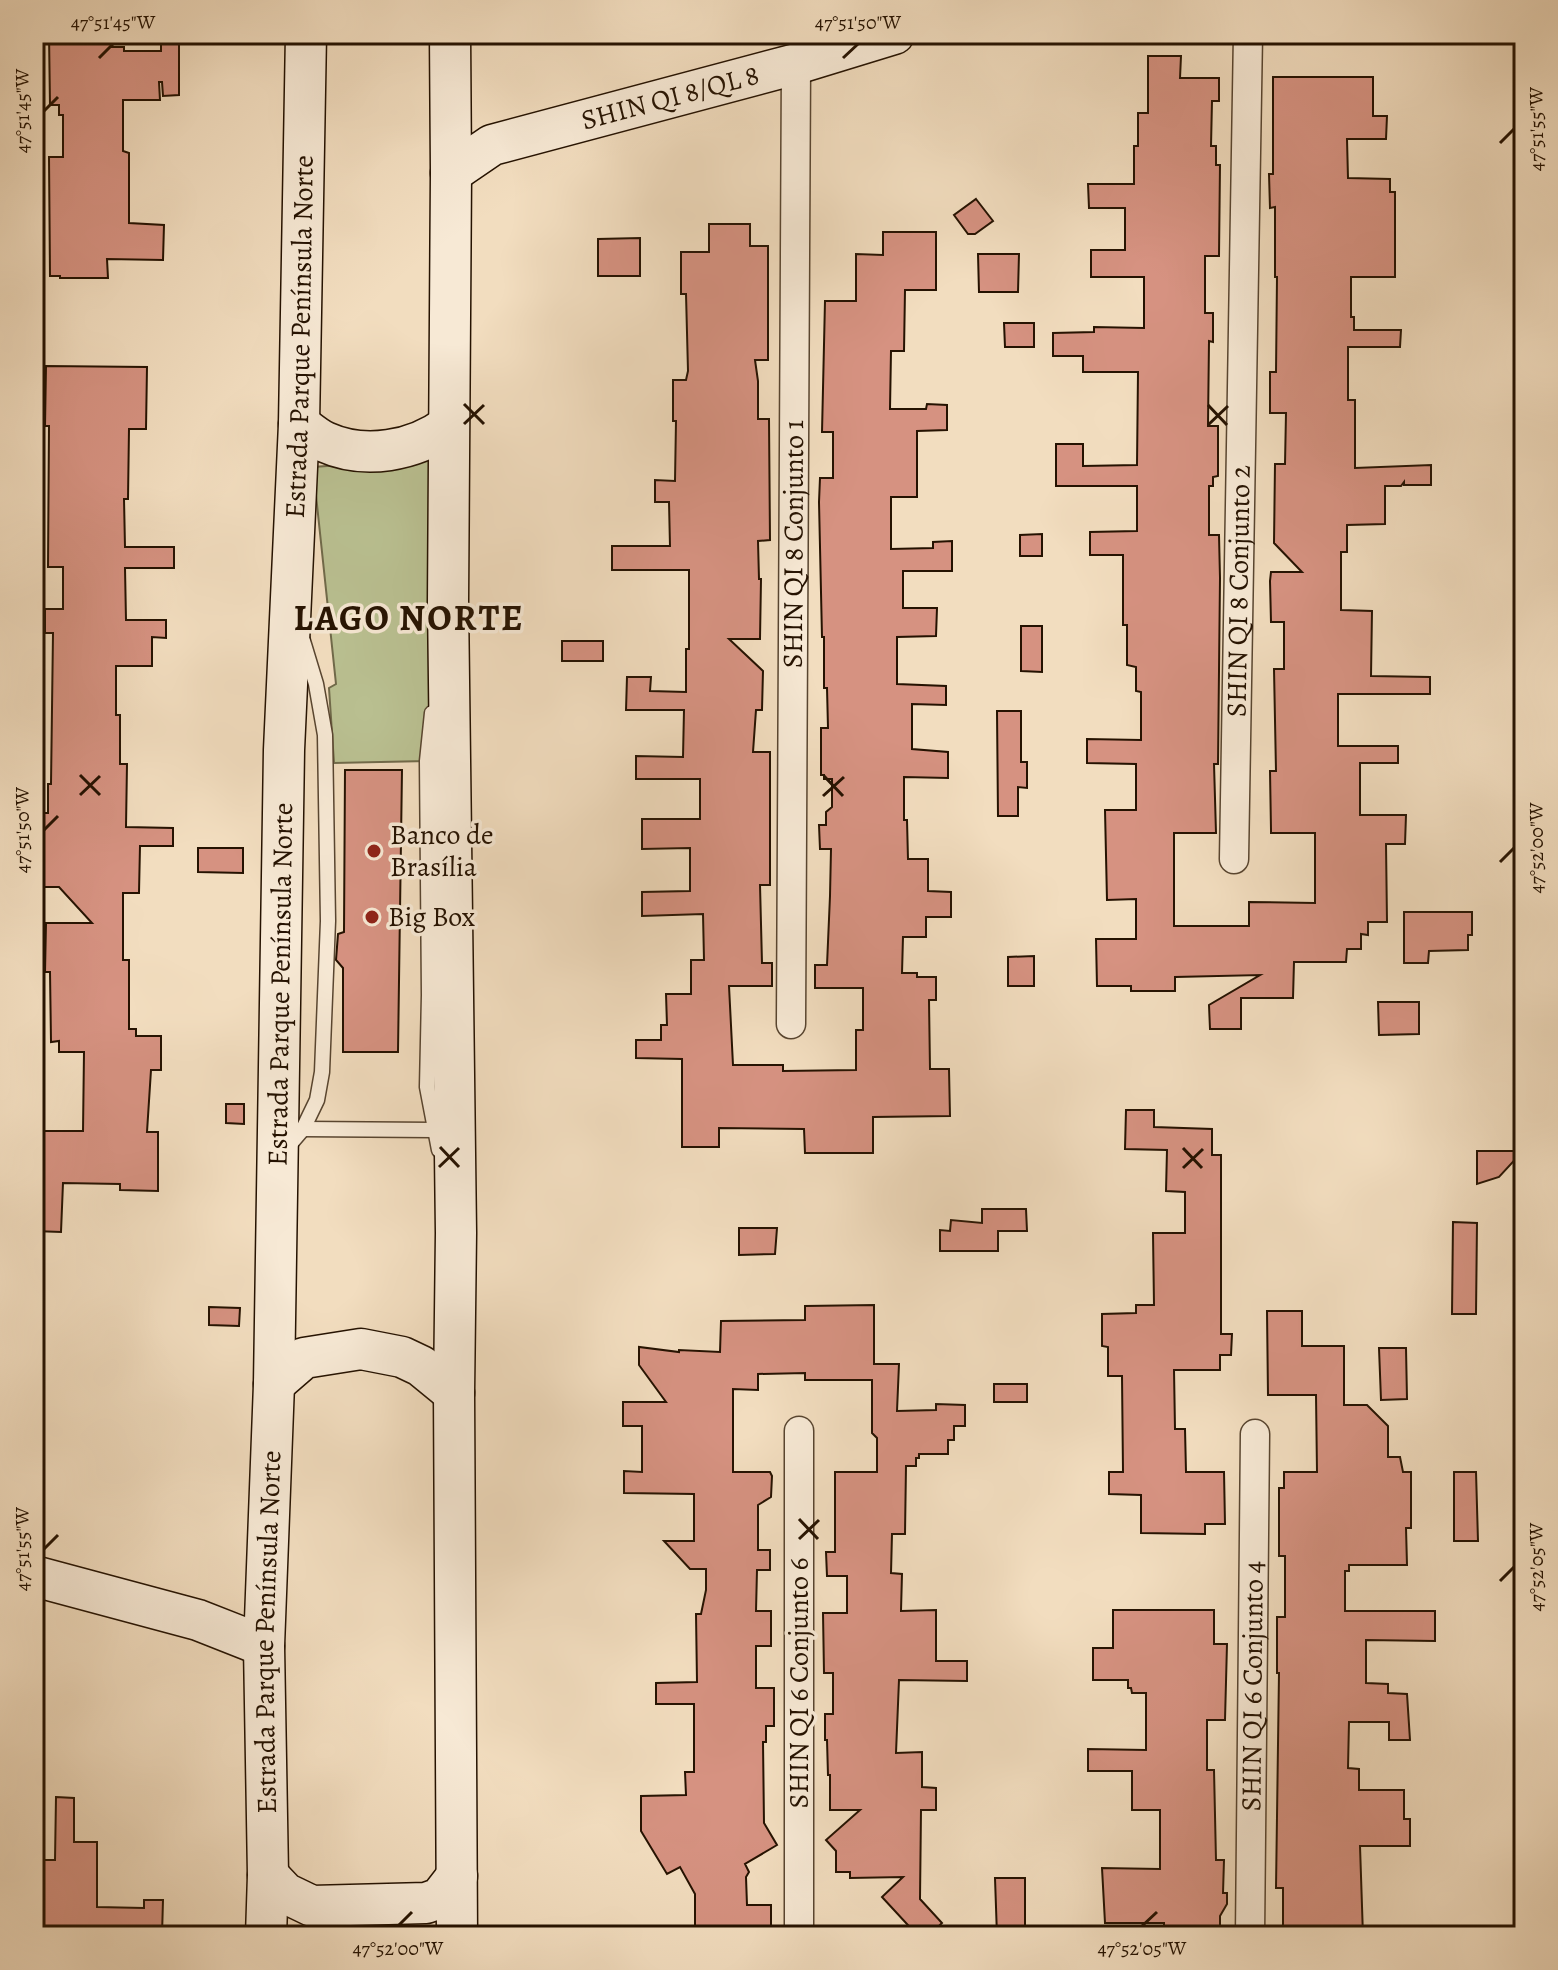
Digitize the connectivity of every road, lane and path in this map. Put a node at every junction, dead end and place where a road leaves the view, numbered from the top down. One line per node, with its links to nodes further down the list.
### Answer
1 (306, 34): 9 (main road, Estrada Parque Península Norte)
2 (450, 34): 6 (main road)
3 (894, 34): 5 (main road, SHIN QI 8/QL 8)
4 (1248, 34): 12 (street, SHIN QI 8 Conjunto 2)
5 (796, 64): 7 (main road, SHIN QI 8/QL 8); 13 (street, SHIN QI 8 Conjunto 1)
6 (450, 117): 7 (main road); 8 (main road)
7 (492, 145): 8 (main road, SHIN QI 8/QL 8)
8 (451, 173): 10 (main road)
9 (299, 424): 10 (main road); 15 (main road, Estrada Parque Península Norte)
10 (448, 426): 11 (main road)
11 (448, 602): 14 (lane); 16 (main road)
12 (1234, 859)
13 (791, 1024)
14 (434, 1130): 15 (lane); 16 (lane)
15 (290, 1143): 17 (main road, Estrada Parque Península Norte)
16 (456, 1233): 18 (main road)
17 (274, 1384): 18 (main road); 22 (main road, Estrada Parque Península Norte)
18 (454, 1393): 24 (main road)
19 (799, 1431): 27 (street, SHIN QI 6 Conjunto 6)
20 (1255, 1434): 28 (street, SHIN QI 6 Conjunto 4)
21 (34, 1576): 22 (main road)
22 (265, 1629): 23 (main road, Estrada Parque Península Norte)
23 (268, 1875): 24 (main road); 25 (main road, Estrada Parque Península Norte)
24 (457, 1876): 26 (main road)
25 (266, 1936)
26 (457, 1936)
27 (799, 1936)
28 (1250, 1936)

